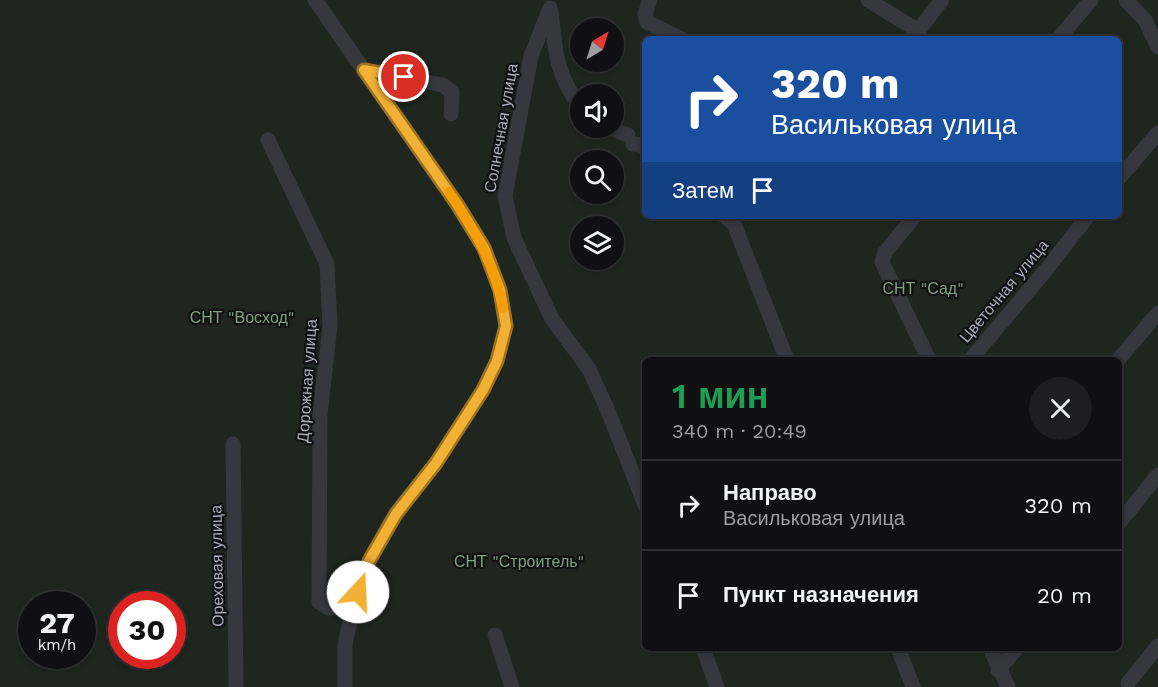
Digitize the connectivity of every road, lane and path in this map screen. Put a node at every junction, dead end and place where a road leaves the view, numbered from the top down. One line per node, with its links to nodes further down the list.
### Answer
1 (315, 0): 12 (street)
2 (868, 0): 8 (street)
3 (942, 0): 8 (street)
4 (1091, 0): 10 (street)
5 (1125, 0): 11 (street)
6 (548, 4): 13 (street, Солнечная улица); 28 (street, Солнечная улица)
7 (647, 7): 9 (street)
8 (916, 35)
9 (675, 36)
10 (1061, 36)
11 (1158, 46)
12 (364, 70): 14 (street); 30 (street)
13 (570, 92)
14 (450, 114)
15 (1158, 133): 17 (street)
16 (268, 140): 30 (street, Дорожная улица)
17 (1122, 175)
18 (728, 219): 22 (street)
19 (912, 219): 23 (street)
20 (1086, 219): 24 (street, Цветочная улица)
21 (1158, 314): 25 (street)
22 (786, 357)
23 (928, 357)
24 (973, 357)
25 (1122, 357)
26 (233, 444): 39 (street, Ореховая улица)
27 (1158, 476): 29 (street)
28 (642, 497)
29 (1122, 519)
30 (353, 607): 40 (street)
31 (495, 635): 41 (street)
32 (1158, 646): 38 (street)
33 (704, 651): 42 (street)
34 (899, 651): 43 (street)
35 (991, 651): 37 (street)
36 (1014, 651): 37 (street)
37 (998, 669): 44 (street)
38 (1128, 683)
39 (236, 687)
40 (345, 687)
41 (512, 687)
42 (717, 687)
43 (913, 687)
44 (1008, 687)

